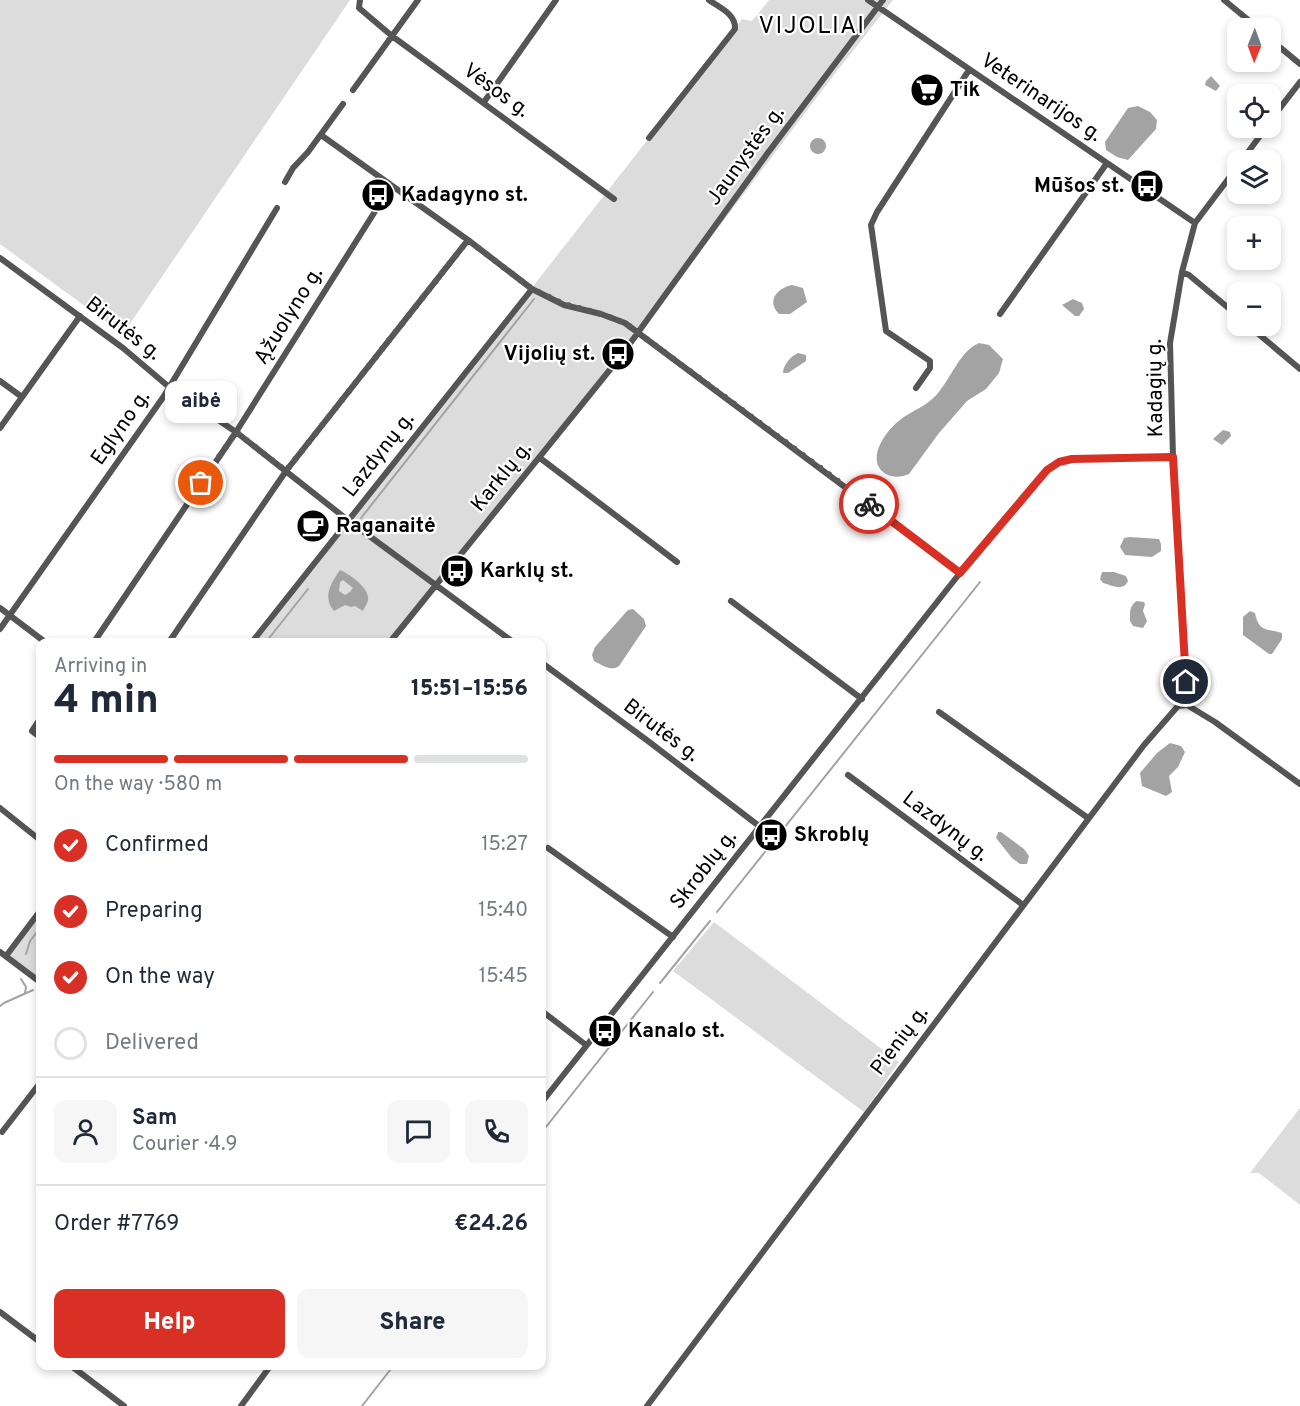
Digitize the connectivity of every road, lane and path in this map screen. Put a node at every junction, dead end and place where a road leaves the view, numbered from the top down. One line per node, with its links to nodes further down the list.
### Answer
1 (360, 0): 10 (street, Vėsos g.)
2 (418, 0): 10 (street)
3 (556, 0): 16 (street)
4 (709, 0): 20 (street)
5 (868, 0): 8 (street, Veterinarijos g.)
6 (883, 0): 8 (street, Jaunystės g.)
7 (1224, 0): 9 (street)
8 (877, 7): 13 (street, Veterinarijos g.); 35 (street, Jaunystės g.)
9 (1246, 18)
10 (392, 36): 15 (street); 16 (street, Vėsos g.)
11 (1281, 48): 12 (street)
12 (1300, 64)
13 (969, 70): 21 (street, Veterinarijos g.); 40 (street)
14 (1299, 87): 18 (street)
15 (353, 90)
16 (484, 102): 25 (street, Vėsos g.)
17 (343, 105): 19 (street)
18 (1281, 109)
19 (321, 135): 23 (street); 24 (street)
20 (649, 138)
21 (1107, 163): 27 (street, Veterinarijos g.); 33 (street)
22 (1227, 181): 27 (street, Kadagių g.)
23 (285, 182)
24 (391, 186): 28 (street); 43 (street, Ąžuolyno g.)
25 (614, 199)
26 (277, 208): 39 (street, Eglyno g.)
27 (1195, 223): 30 (street, Kadagių g.)
28 (468, 240): 31 (street); 46 (street)
29 (0, 258): 34 (street, Birutės g.)
30 (1182, 272): 32 (street); 44 (street, Kadagių g.)
31 (532, 289): 35 (street); 47 (street, Lazdynų g.)
32 (1227, 307)
33 (999, 314)
34 (80, 316): 39 (street, Birutės g.); 41 (street)
35 (638, 332): 45 (street, Karklų g.); 49 (street)
36 (1261, 336): 37 (street)
37 (1300, 369)
38 (0, 381): 41 (street)
39 (169, 387): 43 (street, Birutės g.); 53 (street, Eglyno g.)
40 (916, 388)
41 (22, 397): 42 (street)
42 (0, 429)
43 (236, 432): 46 (street, Birutės g.); 56 (street, Ąžuolyno g.)
44 (1173, 457): 49 (street, Skroblų g.); 63 (street, Kadagių g.)
45 (540, 458): 48 (street); 50 (street, Karklų g.)
46 (286, 471): 47 (street, Birutės g.); 57 (street)
47 (349, 521): 50 (street, Birutės g.); 58 (street, Lazdynų g.)
48 (677, 562)
49 (960, 573): 62 (street, Skroblų g.)
50 (435, 584): 59 (street, Karklų g.); 60 (street, Birutės g.)
51 (731, 601): 62 (street)
52 (0, 608): 53 (street)
53 (9, 615): 54 (street, Eglyno g.); 55 (street)
54 (0, 629)
55 (40, 638)
56 (97, 638)
57 (172, 638)
58 (255, 638)
59 (393, 638)
60 (508, 638)
61 (546, 666): 69 (street, Birutės g.)
62 (862, 699): 69 (street, Skroblų g.)
63 (1187, 705): 66 (street); 68 (street, Pienių g.)
64 (939, 712): 68 (street)
65 (848, 776): 72 (street, Lazdynų g.)
66 (1300, 784)
67 (0, 808): 70 (street)
68 (1089, 818): 72 (street, Pienių g.)
69 (759, 826): 74 (street, Skroblų g.)
70 (36, 837)
71 (548, 848): 74 (street)
72 (1023, 905): 88 (street, Pienių g.)
73 (36, 916): 75 (street)
74 (673, 937): 78 (street, Skroblų g.)
75 (3, 954): 76 (street)
76 (36, 979)
77 (546, 1014): 78 (street)
78 (586, 1045): 80 (street, Skroblų g.)
79 (36, 1088): 81 (street)
80 (546, 1097)
81 (2, 1132)
82 (0, 1312): 83 (street)
83 (36, 1339)
84 (77, 1370): 86 (street)
85 (267, 1370): 87 (street)
86 (124, 1406)
87 (241, 1406)
88 (647, 1406)

